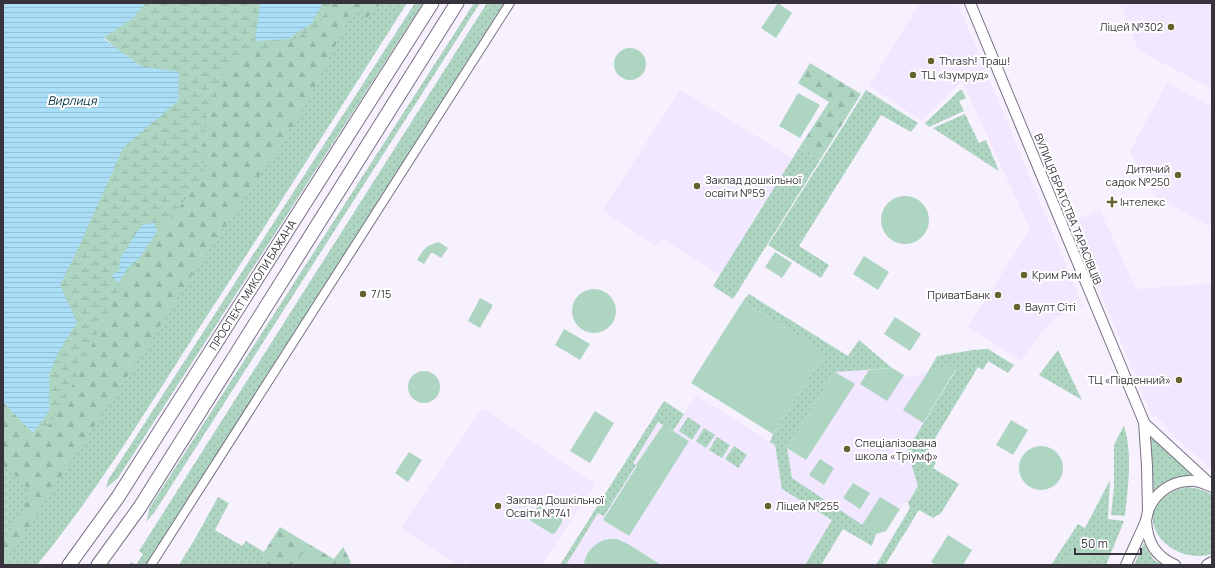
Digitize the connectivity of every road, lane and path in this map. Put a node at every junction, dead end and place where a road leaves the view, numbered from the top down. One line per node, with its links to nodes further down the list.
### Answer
1 (432, 3): 9 (highway, ПРОСПЕКТ МИКОЛИ БАЖАНА)
2 (457, 3): 10 (highway, ПРОСПЕКТ МИКОЛИ БАЖАНА)
3 (510, 3): 11 (street)
4 (970, 3): 5 (street, ВУЛИЦЯ БРАТСТВА ТАРАСІВЦІВ)
5 (1145, 424): 6 (street, ВУЛИЦЯ БРАТСТВА ТАРАСІВЦІВ); 7 (street, ВУЛИЦЯ БРАТСТВА ТАРАСІВЦІВ)
6 (1212, 486): 7 (street)
7 (1147, 516): 12 (street); 13 (street, ВУЛИЦЯ БРАТСТВА ТАРАСІВЦІВ)
8 (1212, 563): 14 (street)
9 (69, 565)
10 (98, 565)
11 (151, 565)
12 (1126, 565)
13 (1176, 565)
14 (1207, 565)

